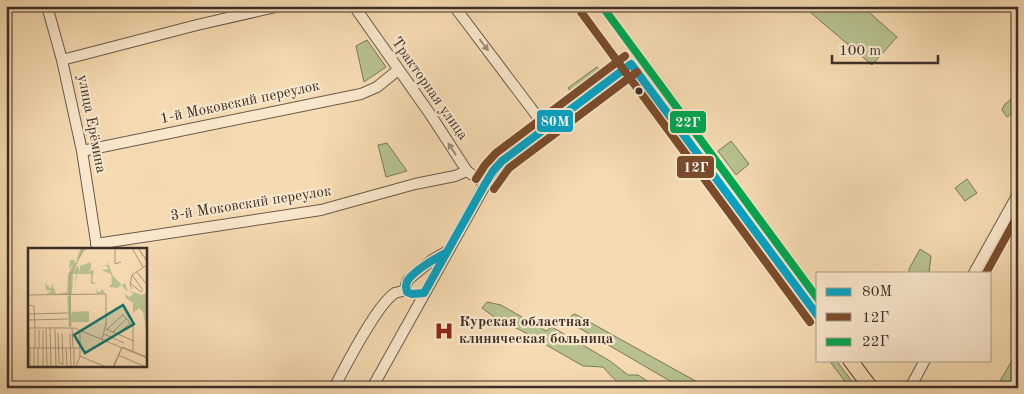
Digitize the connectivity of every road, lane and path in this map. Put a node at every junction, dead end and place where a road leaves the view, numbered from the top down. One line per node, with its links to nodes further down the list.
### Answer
1 (47, 6): 6 (street, улица Ерёмина)
2 (280, 6): 6 (street)
3 (354, 6): 8 (street, Тракторная улица)
4 (454, 6): 9 (street, one-way to 9)
5 (589, 6): 7 (main road)
6 (62, 60): 10 (street, улица Ерёмина)
7 (631, 64): 9 (street); 19 (main road)
8 (398, 70): 10 (street, 1-й Моковский переулок); 11 (street, Тракторная улица, one-way to 8)
9 (546, 128): 12 (street)
10 (82, 150): 14 (street, улица Ерёмина)
11 (467, 171): 12 (street, Тракторная улица); 14 (street, 3-й Моковский переулок)
12 (485, 184): 15 (street)
13 (1018, 194): 16 (street)
14 (97, 246)
15 (447, 252): 17 (street); 18 (street)
16 (975, 272)
17 (406, 290): 18 (street); 22 (street)
18 (424, 293): 23 (street)
19 (816, 313)
20 (852, 362): 24 (main road)
21 (925, 362): 25 (street)
22 (334, 388)
23 (372, 388)
24 (871, 388)
25 (910, 388)

